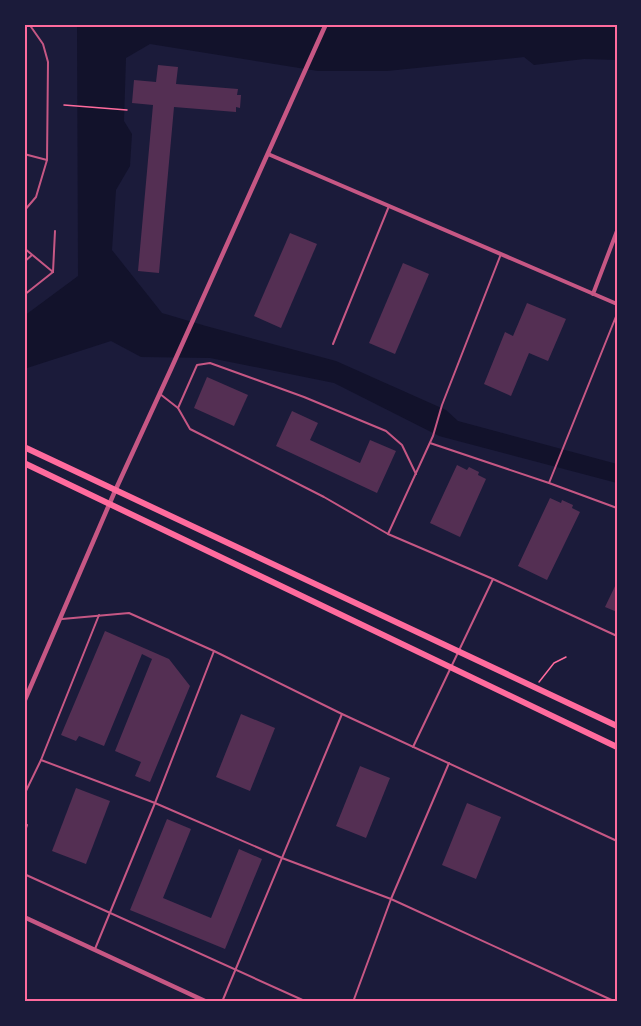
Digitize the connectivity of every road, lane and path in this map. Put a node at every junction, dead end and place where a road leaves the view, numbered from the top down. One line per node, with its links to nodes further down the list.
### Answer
1 (29, 24): 7 (lane)
2 (326, 24): 6 (street)
3 (64, 105): 4 (path)
4 (127, 110)
5 (24, 154): 7 (lane)
6 (268, 154): 8 (street); 22 (street)
7 (47, 160): 9 (lane)
8 (389, 206): 13 (street); 21 (lane)
9 (24, 212)
10 (56, 231): 16 (lane)
11 (617, 231): 17 (street)
12 (24, 248): 14 (lane)
13 (501, 254): 17 (street); 24 (lane)
14 (32, 255): 15 (lane); 16 (lane)
15 (24, 262)
16 (53, 273): 18 (lane)
17 (594, 294): 19 (street)
18 (24, 295)
19 (617, 304)
20 (617, 314): 28 (lane)
21 (333, 344)
22 (159, 393): 23 (lane); 29 (street)
23 (178, 408): 27 (lane); 32 (lane)
24 (430, 443): 27 (lane); 28 (lane)
25 (24, 447): 29 (main road)
26 (24, 463): 30 (main road)
27 (416, 474): 32 (lane)
28 (549, 483): 31 (lane)
29 (115, 490): 30 (street); 38 (main road)
30 (109, 504): 35 (street); 40 (main road)
31 (617, 508)
32 (388, 534): 33 (lane)
33 (493, 579): 36 (lane); 38 (lane)
34 (99, 615): 35 (lane); 37 (lane); 47 (lane)
35 (60, 619): 42 (street)
36 (617, 636)
37 (214, 651): 43 (lane); 50 (lane)
38 (458, 651): 40 (lane); 41 (main road)
39 (566, 657): 41 (path)
40 (450, 667): 45 (lane); 46 (main road)
41 (534, 687): 44 (main road)
42 (24, 702)
43 (342, 714): 45 (lane); 54 (lane)
44 (617, 726)
45 (413, 747): 48 (lane)
46 (617, 747)
47 (41, 760): 49 (lane); 50 (lane)
48 (449, 763): 53 (lane); 56 (lane)
49 (24, 795)
50 (155, 804): 54 (lane); 57 (lane)
51 (24, 824): 52 (lane)
52 (24, 834)
53 (617, 841)
54 (282, 858): 56 (lane); 60 (lane)
55 (24, 874): 57 (lane)
56 (391, 900): 64 (lane); 65 (lane)
57 (110, 913): 59 (lane); 60 (lane)
58 (24, 917): 59 (street)
59 (95, 950): 61 (street)
60 (235, 970): 62 (lane); 63 (lane)
61 (207, 1002)
62 (222, 1002)
63 (307, 1002)
64 (353, 1002)
65 (616, 1002)

